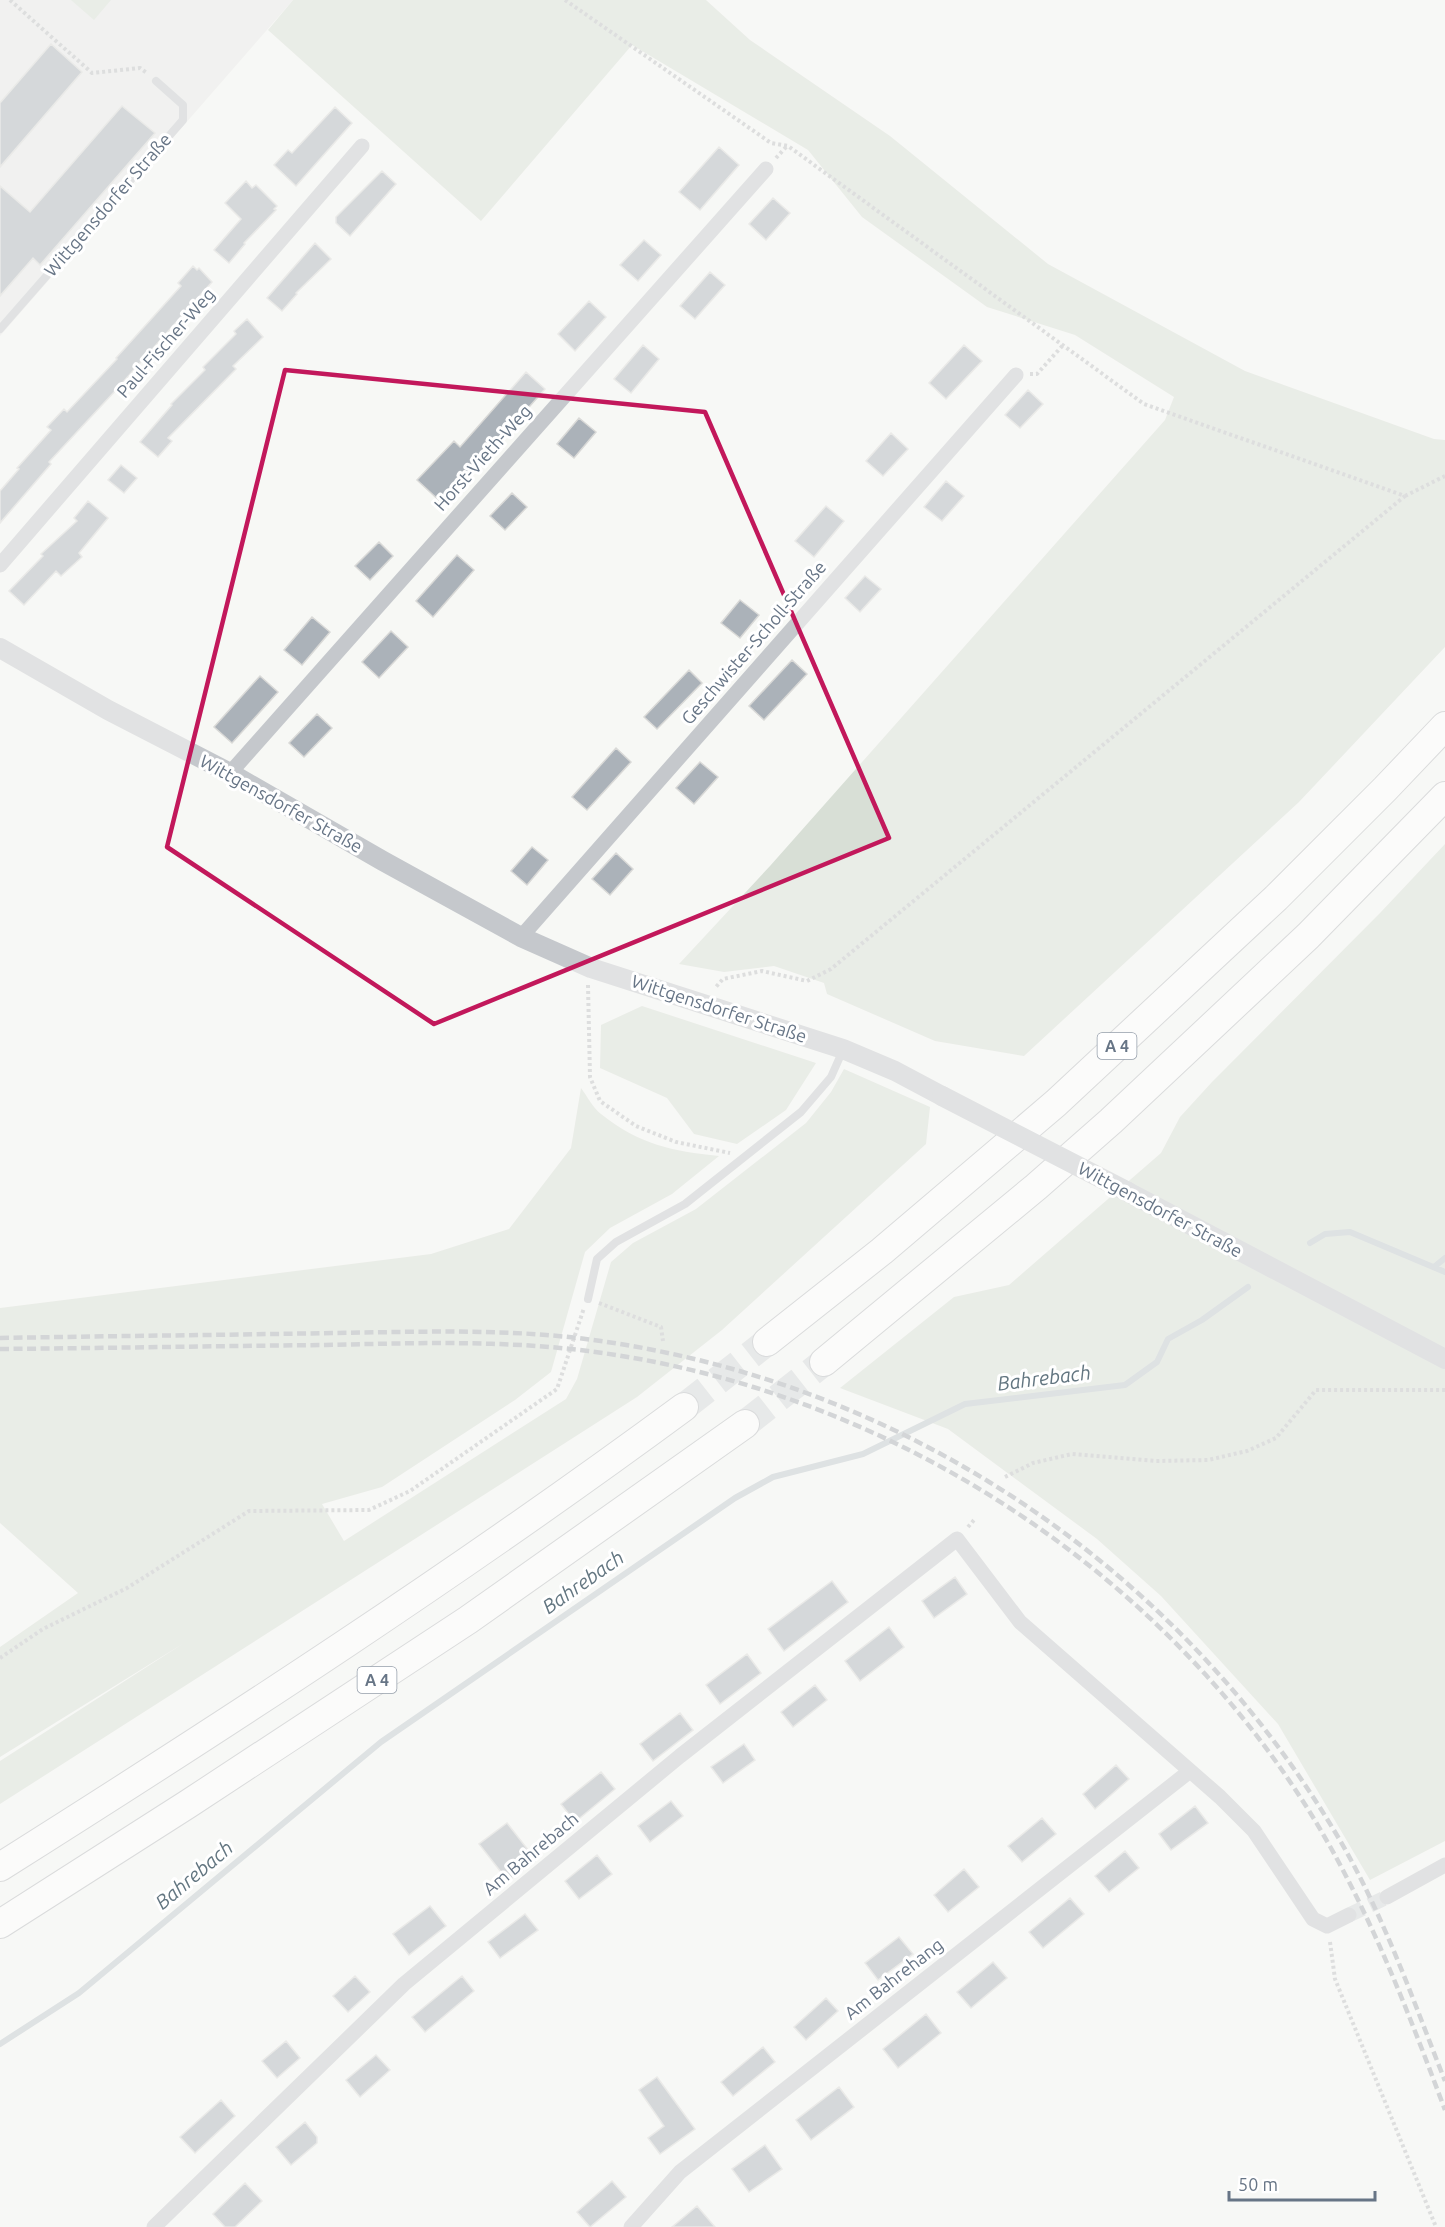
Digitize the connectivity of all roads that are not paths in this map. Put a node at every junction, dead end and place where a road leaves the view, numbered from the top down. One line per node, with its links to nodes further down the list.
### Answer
1 (156, 81): 4 (lane, Wittgensdorfer Straße)
2 (362, 147): 6 (street, Paul-Fischer-Weg)
3 (766, 169): 9 (street, Horst-Vieth-Weg)
4 (0, 329)
5 (1016, 375): 11 (street, Geschwister-Scholl-Straße)
6 (0, 565)
7 (0, 648): 9 (street, Wittgensdorfer Straße)
8 (1445, 726): 14 (highway, A 4)
9 (230, 774): 11 (street, Wittgensdorfer Straße)
10 (1445, 796): 16 (highway)
11 (521, 937): 12 (street, Wittgensdorfer Straße)
12 (843, 1049): 13 (lane); 15 (street, Wittgensdorfer Straße, bridge)
13 (588, 1299)
14 (767, 1342)
15 (1445, 1359)
16 (824, 1362)
17 (684, 1407): 21 (highway, A 4)
18 (745, 1424): 24 (highway, A 4)
19 (1190, 1771): 23 (street); 25 (street, Am Bahrebach); 26 (street, Am Bahrehang)
20 (1445, 1865): 22 (street)
21 (0, 1867)
22 (1387, 1898)
23 (1349, 1915)
24 (0, 1924)
25 (154, 2227)
26 (632, 2227)

